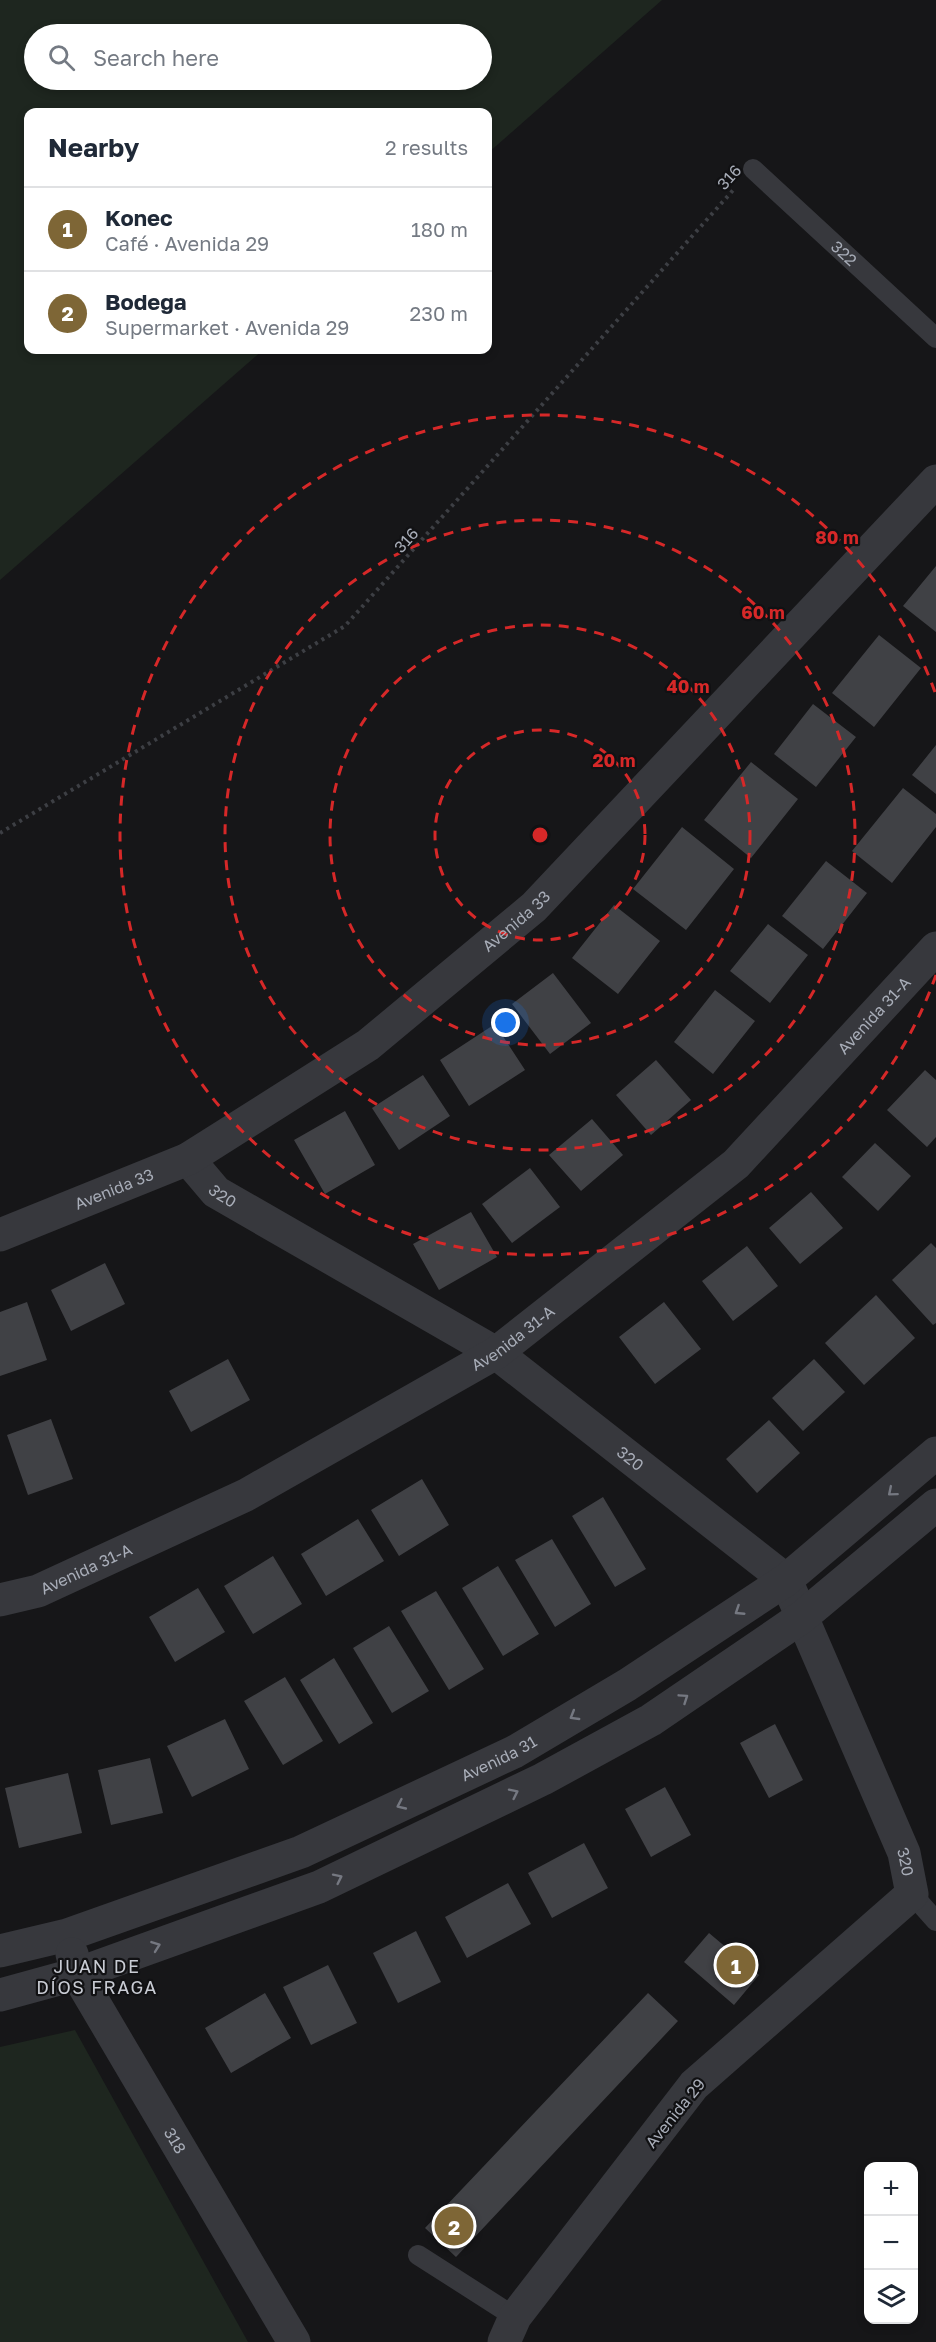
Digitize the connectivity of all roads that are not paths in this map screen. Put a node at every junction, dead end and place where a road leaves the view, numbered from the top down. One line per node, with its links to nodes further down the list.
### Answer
1 (753, 169): 2 (lane, 322)
2 (936, 338)
3 (936, 481): 5 (street, Avenida 33)
4 (936, 948): 7 (street, Avenida 31-A)
5 (188, 1159): 6 (street, Avenida 33); 7 (street, 320)
6 (0, 1235)
7 (496, 1353): 10 (street, 320); 11 (street, Avenida 31-A)
8 (936, 1453): 10 (street, Avenida 31, one-way to 10)
9 (936, 1505): 12 (street)
10 (786, 1580): 12 (street, 320); 15 (street, Avenida 31, one-way to 15)
11 (0, 1600)
12 (802, 1617): 13 (street, 320); 17 (street, one-way to 12)
13 (912, 1894): 14 (lane); 20 (street, Avenida 29)
14 (936, 1921)
15 (67, 1935): 16 (street, Avenida 31); 17 (street, 318)
16 (0, 1951)
17 (77, 1974): 18 (street); 21 (street, 318)
18 (0, 1995)
19 (418, 2255): 20 (lane)
20 (510, 2330)
21 (294, 2342)

